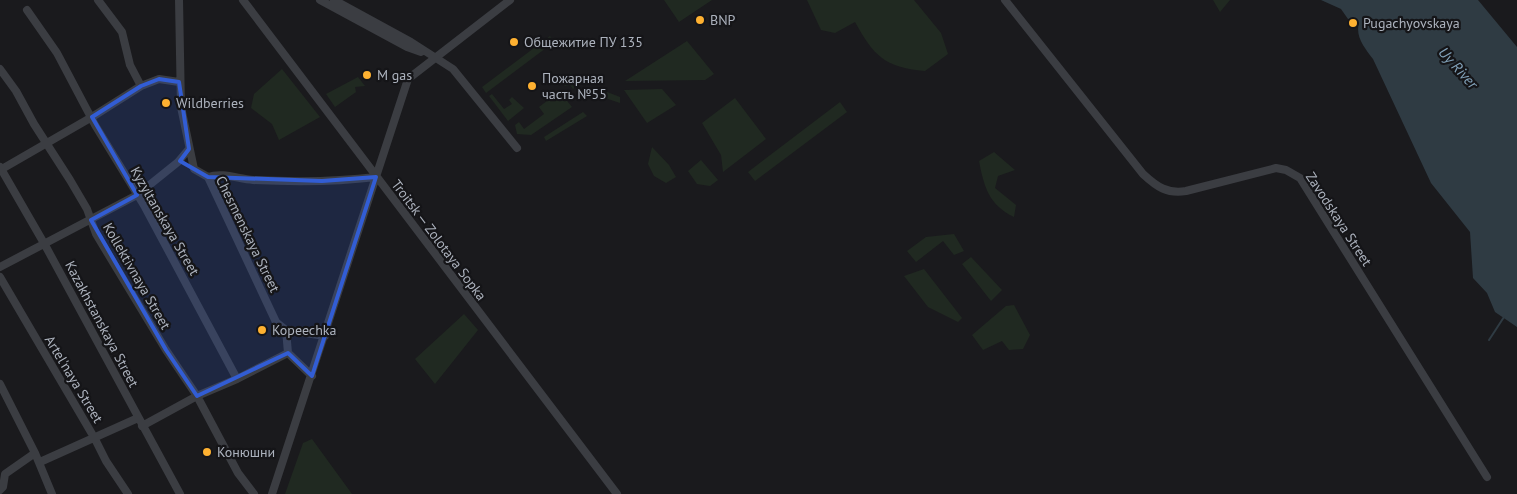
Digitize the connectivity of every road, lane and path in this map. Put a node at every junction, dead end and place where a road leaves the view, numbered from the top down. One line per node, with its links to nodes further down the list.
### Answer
1 (98, 0): 12 (street)
2 (179, 0): 11 (street)
3 (243, 0): 21 (street, Troitsk — Zolotaya Sopka)
4 (320, 0): 9 (street)
5 (334, 0): 9 (street)
6 (510, 0): 9 (street)
7 (1005, 0): 39 (street, Zavodskaya Street)
8 (27, 10): 13 (street, Kyzyltanskaya Street)
9 (435, 57): 16 (street); 21 (street)
10 (2, 74): 14 (street, Kollektivnaya Street)
11 (179, 82): 12 (street); 15 (street)
12 (141, 86): 13 (street)
13 (92, 117): 14 (street); 22 (street, Kyzyltanskaya Street)
14 (47, 142): 18 (street); 23 (street, Kollektivnaya Street)
15 (189, 148): 17 (street); 19 (street)
16 (517, 148)
17 (178, 162): 19 (street, Chesmenskaya Street); 22 (street)
18 (0, 169): 24 (street, Kazakhstanskaya Street)
19 (194, 169): 20 (street, Chesmenskaya Street)
20 (208, 177): 21 (street); 27 (street, Chesmenskaya Street)
21 (376, 177): 28 (street); 46 (street, Troitsk — Zolotaya Sopka)
22 (137, 195): 23 (street); 31 (street, Kyzyltanskaya Street)
23 (91, 220): 24 (street); 33 (street, Kollektivnaya Street)
24 (46, 245): 25 (street); 34 (street, Kazakhstanskaya Street)
25 (0, 267)
26 (0, 277): 36 (street, Artel'naya Street)
27 (286, 330): 28 (street); 29 (street)
28 (325, 336): 30 (street)
29 (288, 353): 30 (street); 31 (street)
30 (312, 376): 45 (street)
31 (237, 379): 33 (street)
32 (0, 384): 37 (street)
33 (197, 396): 35 (street); 44 (street, Kollektivnaya Street)
34 (138, 418): 35 (street, Kazakhstanskaya Street); 36 (street)
35 (142, 426): 43 (street, Kazakhstanskaya Street)
36 (95, 438): 38 (street); 42 (street, Artel'naya Street)
37 (36, 453): 38 (street); 40 (street)
38 (40, 462): 41 (street)
39 (1486, 477)
40 (0, 490)
41 (52, 494)
42 (128, 494)
43 (180, 494)
44 (254, 494)
45 (272, 494)
46 (617, 494)

